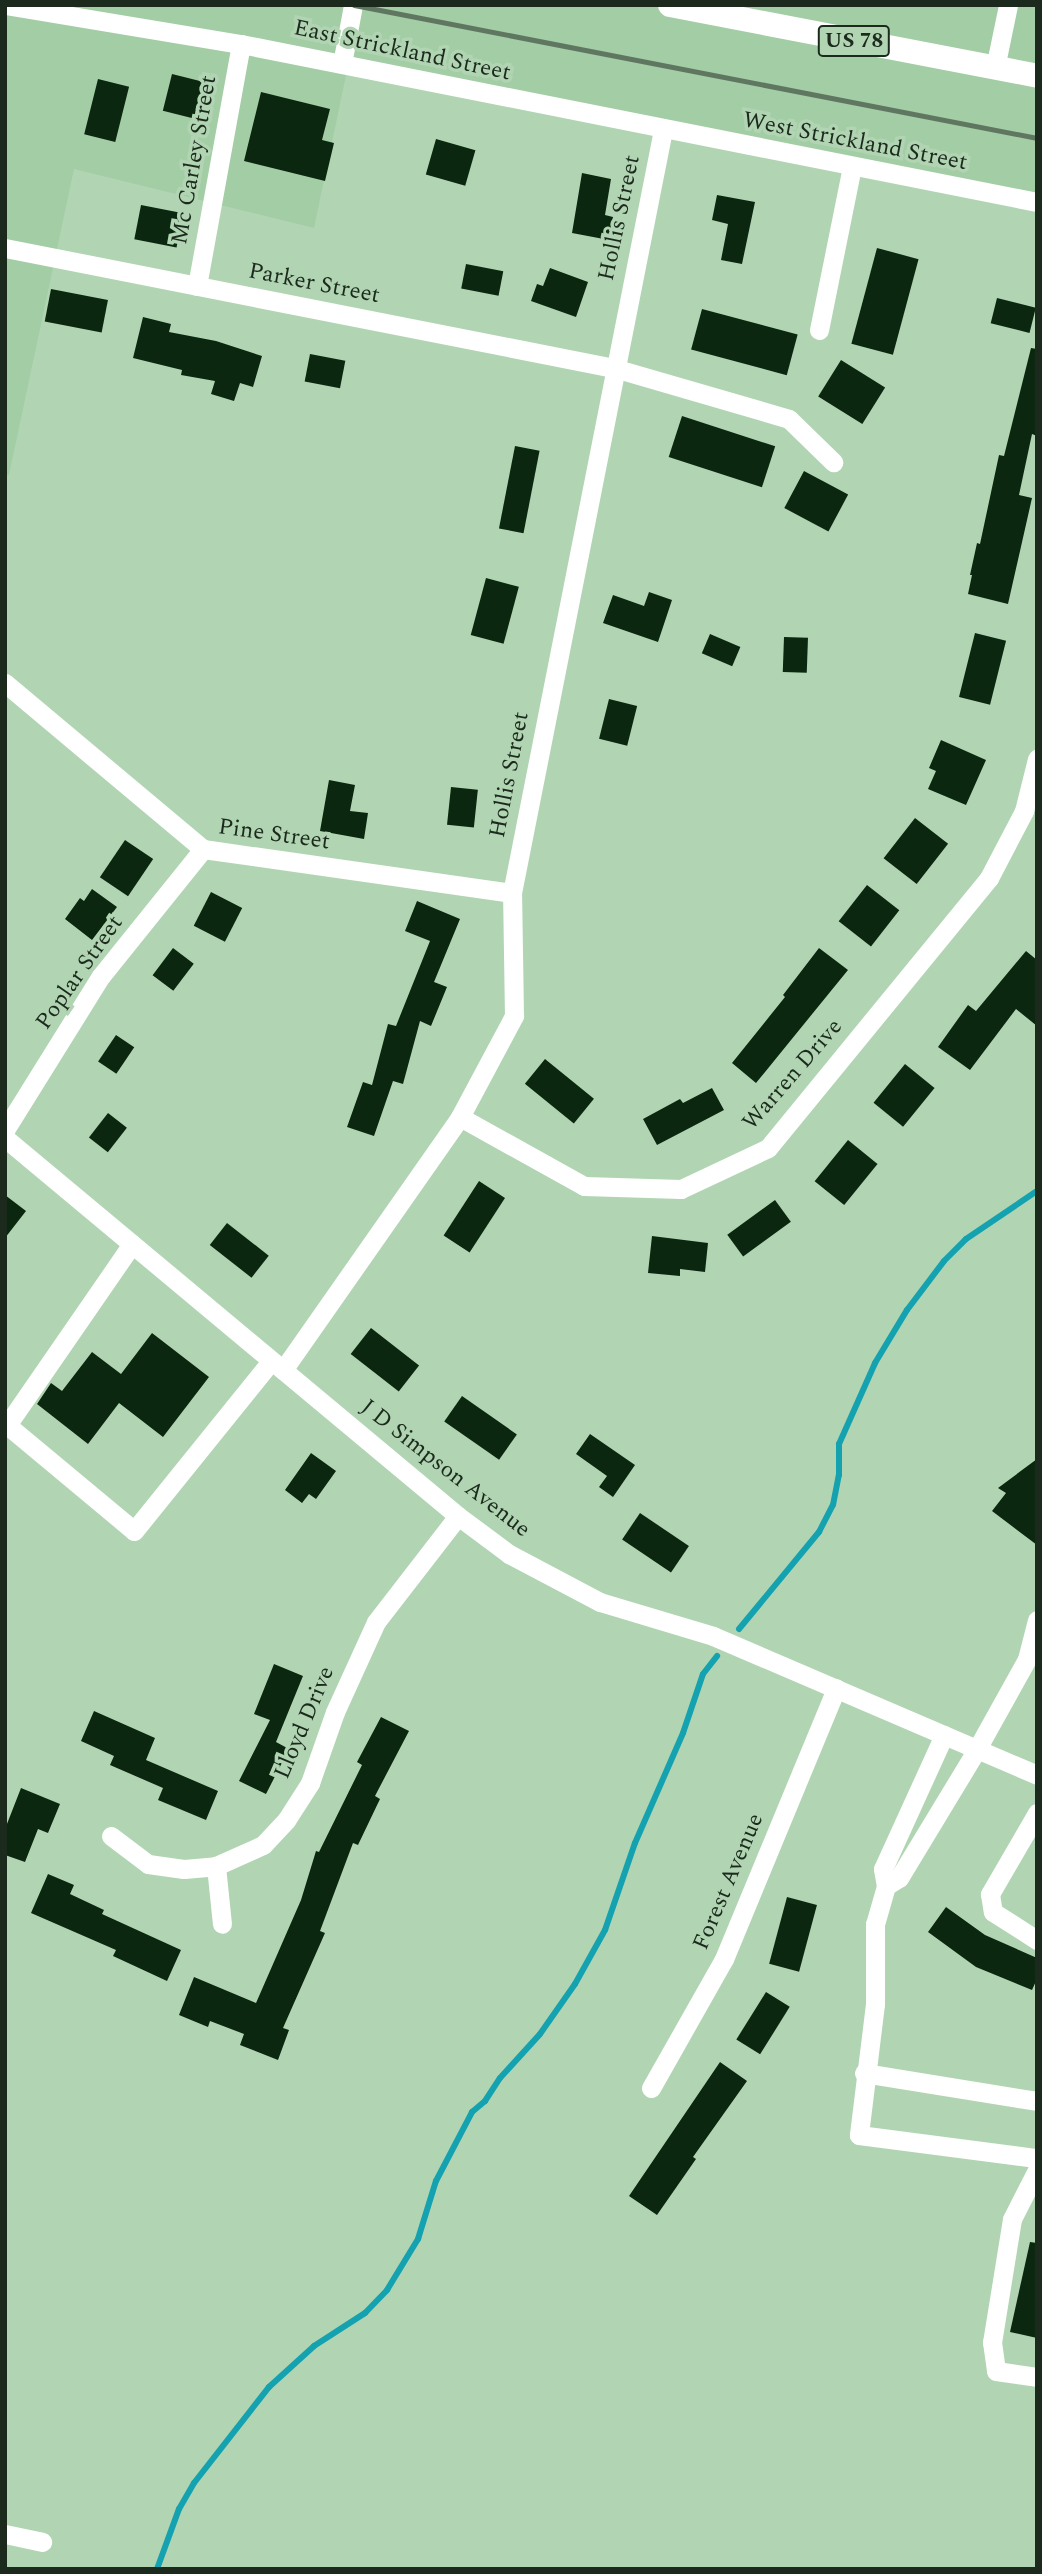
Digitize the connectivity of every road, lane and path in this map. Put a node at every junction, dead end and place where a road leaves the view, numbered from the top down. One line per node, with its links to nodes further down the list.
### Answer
1 (5, 5): 5 (street, East Strickland Street)
2 (353, 5): 6 (street)
3 (1008, 5): 7 (street)
4 (679, 6): 7 (main road, US 78)
5 (242, 44): 6 (street, East Strickland Street); 13 (street, Mc Carley Street)
6 (342, 64): 9 (street, East Strickland Street)
7 (995, 68): 8 (main road, US 78)
8 (1037, 76)
9 (663, 130): 10 (street, West Strickland Street); 15 (street, Hollis Street)
10 (852, 166): 11 (street, West Strickland Street); 14 (street)
11 (1037, 202)
12 (5, 248): 13 (street, Parker Street)
13 (197, 286): 15 (street, Parker Street)
14 (819, 330)
15 (614, 368): 16 (street, Parker Street); 20 (street, Hollis Street)
16 (833, 462)
17 (5, 682): 19 (street, Pine Street)
18 (1037, 760): 21 (street, Warren Drive)
19 (204, 849): 20 (street, Pine Street); 22 (street, Poplar Street)
20 (512, 893): 21 (street, Hollis Street)
21 (460, 1117): 25 (street, Hollis Street)
22 (5, 1130)
23 (5, 1138): 24 (street, J D Simpson Avenue)
24 (132, 1244): 25 (street, J D Simpson Avenue); 25 (street, Hollis Street)
25 (277, 1366): 26 (street, J D Simpson Avenue)
26 (458, 1516): 28 (street, J D Simpson Avenue); 34 (street, Lloyd Drive)
27 (1037, 1620): 30 (street)
28 (836, 1688): 29 (street, J D Simpson Avenue); 39 (street, Forest Avenue)
29 (944, 1735): 30 (street, J D Simpson Avenue); 35 (street)
30 (977, 1749): 31 (street, J D Simpson Avenue); 35 (street)
31 (1037, 1775)
32 (1037, 1813): 37 (street)
33 (111, 1836): 34 (street, Lloyd Drive)
34 (216, 1866): 36 (street)
35 (886, 1886): 38 (street)
36 (222, 1924)
37 (1037, 1940)
38 (864, 2073): 40 (street); 41 (street)
39 (650, 2088)
40 (1036, 2096)
41 (1037, 2158)
42 (1037, 2170): 43 (street)
43 (1037, 2377)
44 (5, 2534): 45 (street)
45 (42, 2542)

